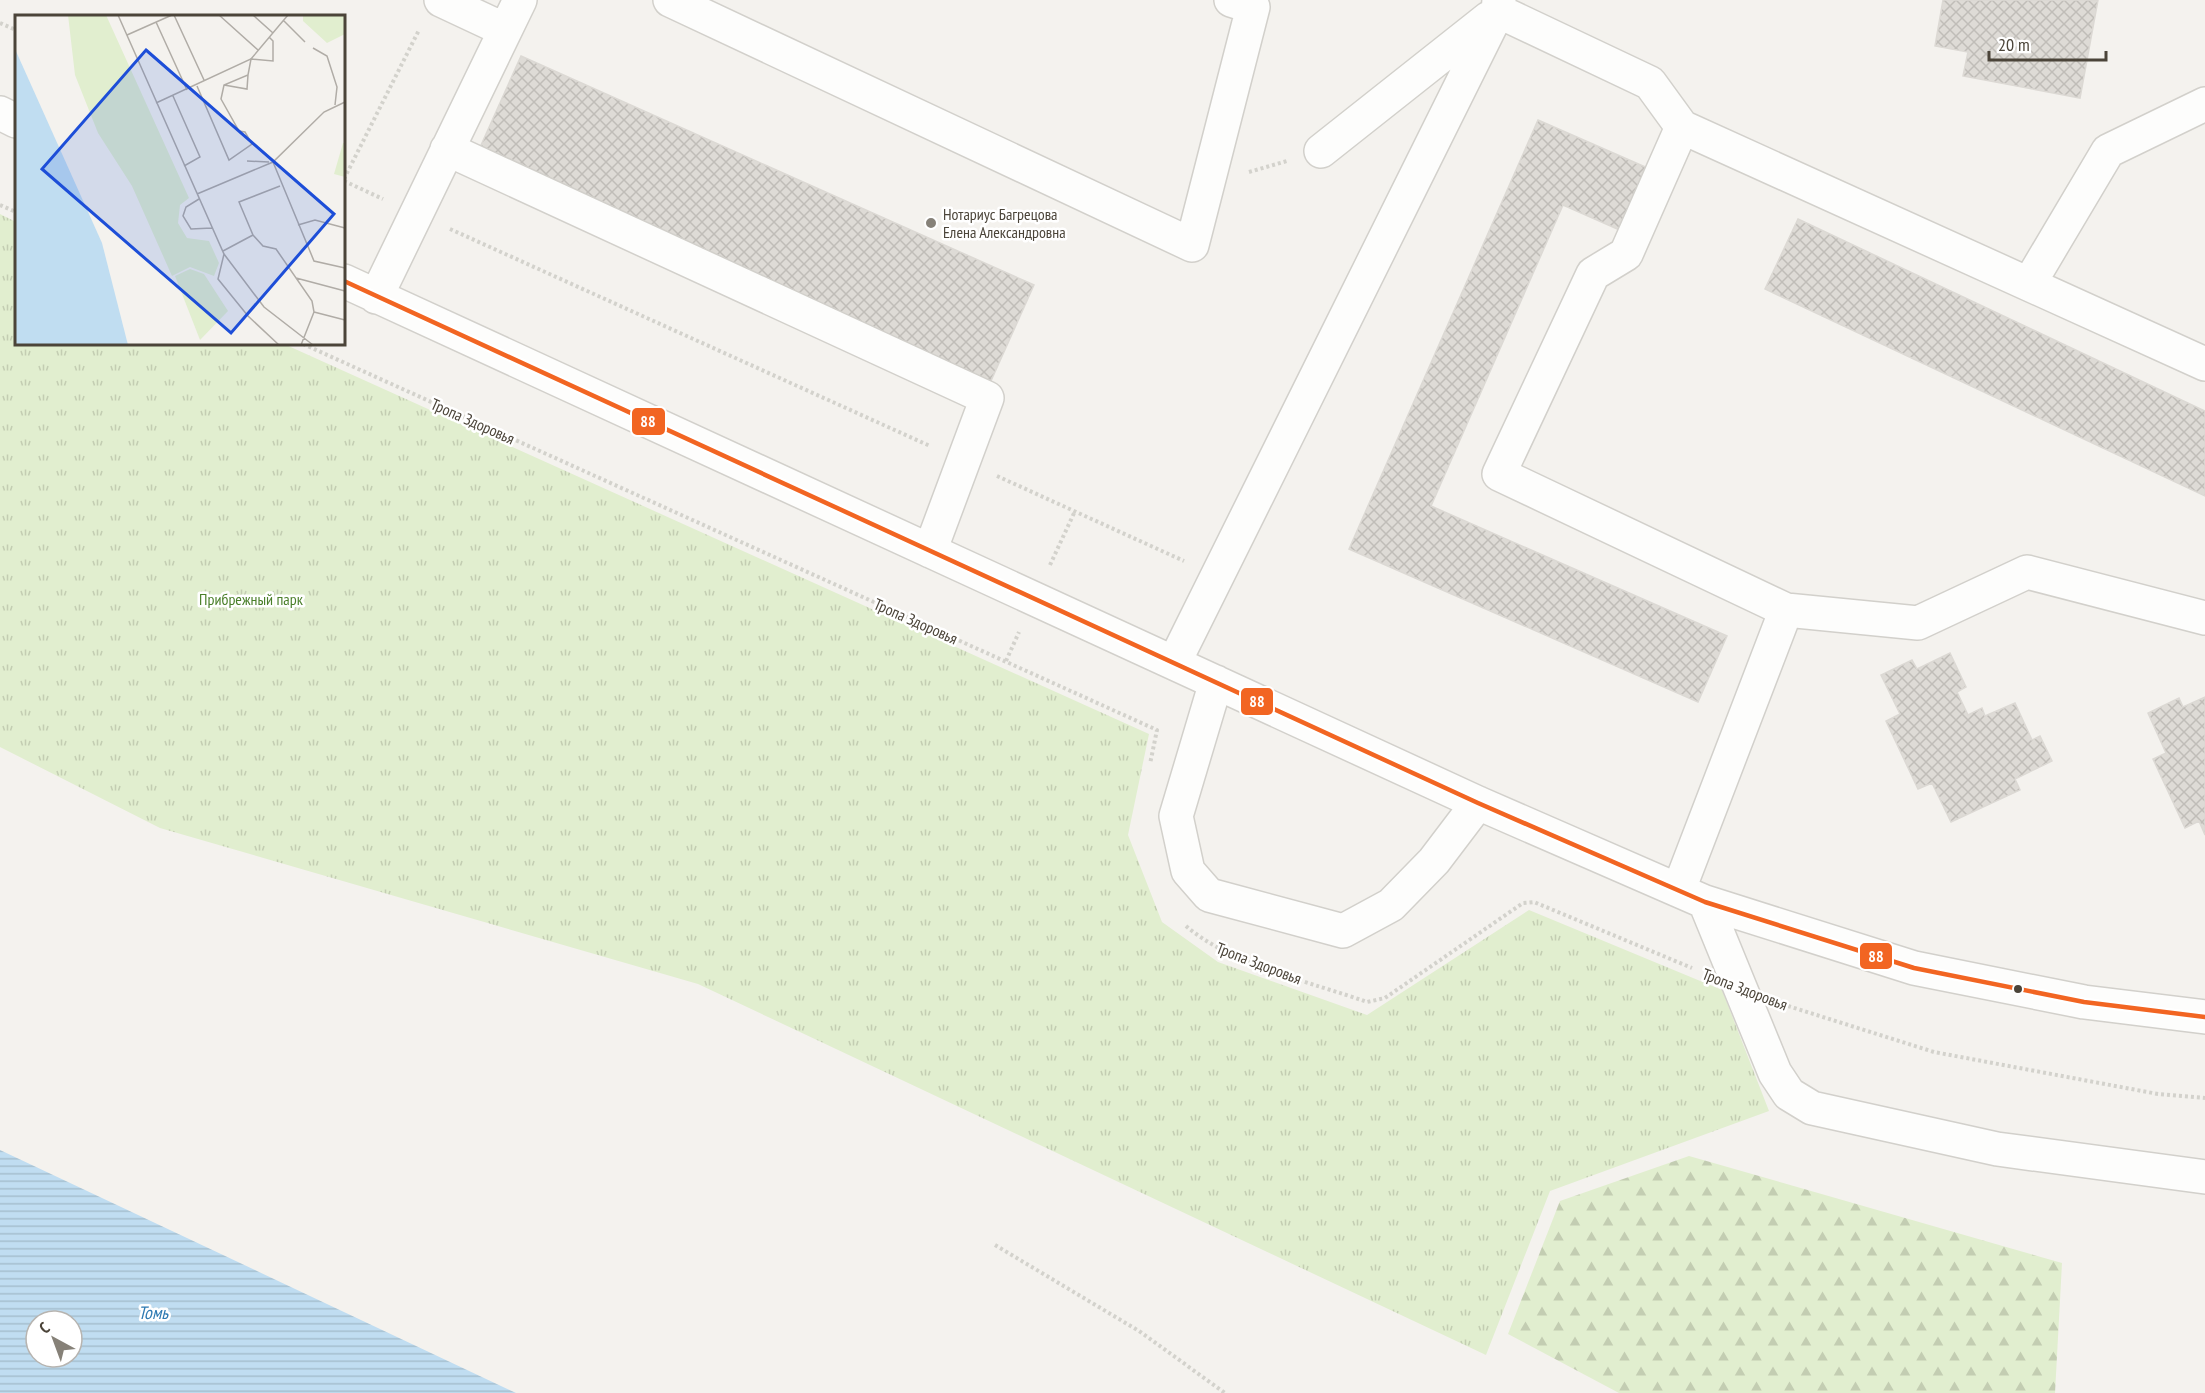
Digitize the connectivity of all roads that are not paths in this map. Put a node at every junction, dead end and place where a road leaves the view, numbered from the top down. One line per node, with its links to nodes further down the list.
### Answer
1 (520, 0): 6 (street)
2 (670, 0): 3 (street)
3 (1231, 0)
4 (1498, 6): 10 (street); 12 (street); 20 (street)
5 (432, 10): 6 (street)
6 (506, 30): 11 (street)
7 (2205, 104): 14 (street)
8 (0, 113): 9 (street)
9 (15, 120)
10 (1682, 127): 14 (street); 18 (street)
11 (447, 149): 15 (street); 17 (street)
12 (1321, 151)
13 (345, 282): 15 (street)
14 (2029, 284): 16 (street)
15 (376, 297): 17 (street)
16 (2205, 364)
17 (930, 551): 20 (street)
18 (1786, 610): 19 (street); 23 (street)
19 (2205, 618)
20 (1174, 663): 21 (street)
21 (1216, 682): 22 (street); 22 (street)
22 (1478, 803): 23 (street)
23 (1692, 896): 24 (street); 25 (street)
24 (2205, 1017)
25 (2205, 1177)

